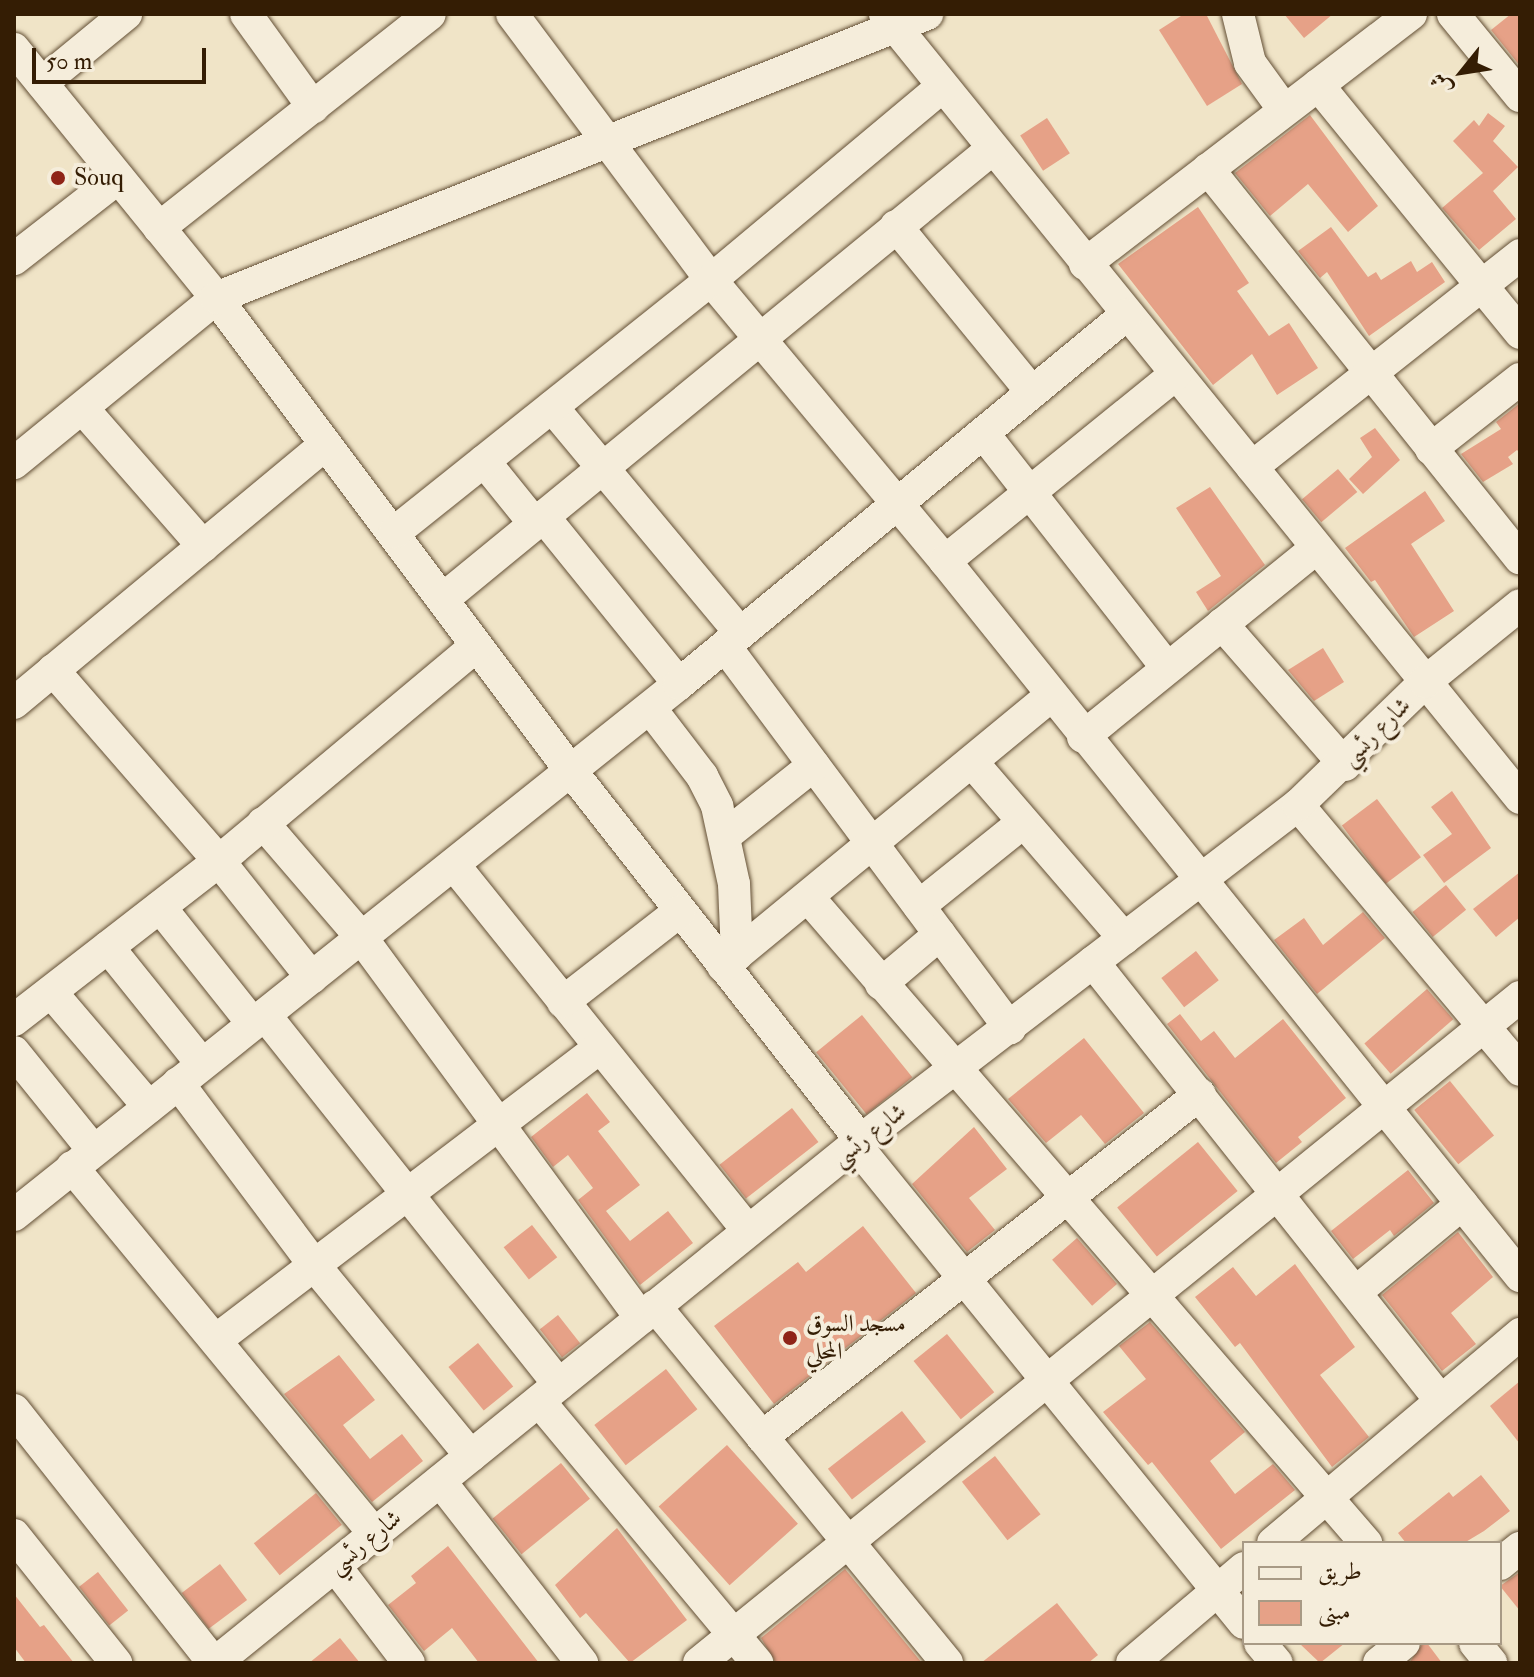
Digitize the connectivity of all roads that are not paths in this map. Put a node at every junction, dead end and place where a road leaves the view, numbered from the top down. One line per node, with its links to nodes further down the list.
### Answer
1 (126, 14): 11 (street)
2 (246, 14): 15 (street)
3 (430, 14): 15 (street)
4 (927, 14): 9 (street)
5 (1238, 14): 16 (street)
6 (1411, 14): 12 (street)
7 (1453, 14): 14 (street)
8 (524, 18): 17 (street)
9 (890, 20): 13 (street); 17 (street)
10 (14, 49): 11 (street)
11 (42, 83): 20 (street)
12 (1318, 85): 16 (street); 27 (street)
13 (941, 88): 18 (street); 26 (street)
14 (1520, 96)
15 (313, 107): 22 (street)
16 (1284, 110): 19 (street)
17 (605, 143): 26 (street); 28 (street)
18 (991, 150): 21 (street); 25 (street)
19 (1208, 169): 25 (street); 32 (street)
20 (118, 178): 22 (street); 24 (street)
21 (896, 226): 31 (street); 35 (street)
22 (159, 228): 28 (street)
23 (1520, 255): 27 (street)
24 (14, 259)
25 (1085, 264): 29 (street)
26 (711, 280): 31 (street); 36 (street)
27 (1482, 285): 30 (street); 32 (street)
28 (216, 298): 37 (street); 39 (street)
29 (1126, 315): 33 (street); 35 (street)
30 (1520, 333)
31 (757, 337): 43 (street); 46 (street)
32 (1370, 372): 40 (street); 44 (street)
33 (1175, 375): 44 (street); 45 (street)
34 (1520, 379): 40 (street)
35 (1032, 392): 38 (street)
36 (552, 407): 41 (street); 43 (street)
37 (84, 410): 42 (street); 49 (street)
38 (983, 433): 45 (street); 46 (street)
39 (326, 444): 48 (street); 49 (street)
40 (1431, 449): 51 (street)
41 (484, 461): 47 (street); 48 (street)
42 (14, 463)
43 (602, 467): 47 (street); 56 (street)
44 (1252, 467): 50 (street)
45 (1030, 495): 52 (street); 58 (street)
46 (895, 504): 52 (street); 56 (street)
47 (539, 520): 53 (street); 61 (street)
48 (395, 532): 53 (street)
49 (203, 546): 59 (street)
50 (1315, 549): 55 (street); 60 (street)
51 (1520, 558)
52 (945, 561): 62 (street)
53 (443, 599): 57 (street)
54 (1520, 605): 60 (street, شارع رئسي)
55 (1222, 624): 58 (street); 68 (street)
56 (733, 639): 61 (street); 67 (street)
57 (476, 646): 69 (street); 72 (street)
58 (1167, 668): 65 (street)
59 (53, 670): 63 (street); 76 (street)
60 (1425, 682): 68 (street, شارع رئسي); 70 (street)
61 (679, 684): 64 (street)
62 (1052, 695): 65 (street); 66 (street)
63 (14, 703)
64 (650, 708): 69 (street); 74 (street)
65 (1083, 737): 78 (street)
66 (972, 762): 73 (street); 75 (street)
67 (814, 765): 74 (street); 75 (street)
68 (1345, 765): 71 (street, شارع رئسي)
69 (572, 771): 77 (street); 82 (street)
70 (1520, 798)
71 (1298, 805): 78 (street, شارع رئسي); 96 (street)
72 (263, 823): 76 (street); 84 (street)
73 (1021, 824): 80 (street); 85 (street)
74 (726, 835): 87 (street)
75 (873, 844): 79 (street); 80 (street)
76 (219, 861): 81 (street); 89 (street)
77 (454, 865): 84 (street); 93 (street)
78 (1198, 878): 85 (street, شارع رئسي); 105 (street)
79 (808, 897): 87 (street); 90 (street)
80 (919, 906): 83 (street)
81 (160, 907): 86 (street); 95 (street)
82 (680, 911): 87 (street); 93 (street)
83 (940, 934): 90 (street); 97 (street)
84 (361, 937): 89 (street); 106 (street)
85 (1124, 938): 88 (street, شارع رئسي)
86 (108, 947): 91 (street); 102 (street)
87 (730, 960): 107 (street)
88 (1093, 962): 97 (street, شارع رئسي); 103 (street)
89 (312, 978): 95 (street)
90 (881, 984): 100 (street)
91 (51, 992): 94 (street); 104 (street)
92 (1520, 997): 96 (street)
93 (563, 1002): 98 (street)
94 (14, 1020)
95 (259, 1020): 102 (street); 109 (street)
96 (1484, 1027): 101 (street); 105 (street)
97 (1010, 1029): 100 (street, شارع رئسي)
98 (600, 1047): 106 (street); 114 (street)
99 (14, 1052): 108 (street)
100 (954, 1068): 107 (street, شارع رئسي); 111 (street)
101 (1520, 1070)
102 (190, 1074): 104 (street); 115 (street)
103 (1200, 1094): 110 (street); 111 (street)
104 (149, 1107): 108 (street)
105 (1386, 1108): 110 (street); 112 (street)
106 (499, 1124): 109 (street); 120 (street)
107 (858, 1142): 114 (street, شارع رئسي); 117 (street)
108 (83, 1159): 113 (street); 122 (street)
109 (407, 1194): 115 (street); 124 (street)
110 (1279, 1194): 118 (street); 119 (street)
111 (1068, 1200): 117 (street); 119 (street)
112 (1462, 1204): 116 (street); 118 (street)
113 (14, 1215)
114 (748, 1231): 120 (street, شارع رئسي)
115 (314, 1265): 122 (street); 128 (street)
116 (1520, 1276)
117 (964, 1278): 123 (street); 127 (street)
118 (1356, 1292): 125 (street)
119 (1152, 1296): 123 (street); 130 (street)
120 (648, 1312): 124 (street, شارع رئسي); 127 (street)
121 (1520, 1334): 125 (street)
122 (216, 1340): 131 (street)
123 (1047, 1380): 135 (street); 140 (street)
124 (549, 1392): 128 (street, شارع رئسي); 142 (street)
125 (1441, 1401): 130 (street)
126 (14, 1410): 147 (street)
127 (762, 1437): 135 (street)
128 (471, 1456): 129 (street, شارع رئسي)
129 (440, 1481): 131 (street, شارع رئسي); 149 (street)
130 (1327, 1498): 133 (street); 134 (street)
131 (374, 1534): 138 (street, شارع رئسي)
132 (14, 1535): 146 (street)
133 (1275, 1541)
134 (1364, 1541)
135 (849, 1544): 142 (street); 152 (street)
136 (1520, 1548): 137 (street)
137 (1502, 1562)
138 (335, 1566): 147 (street, شارع رئسي); 148 (street)
139 (1242, 1570): 140 (street)
140 (1218, 1590): 141 (street); 153 (street)
141 (1242, 1620)
142 (733, 1635): 150 (street); 151 (street)
143 (1262, 1645): 154 (street)
144 (1402, 1645): 155 (street)
145 (1477, 1645): 156 (street)
146 (116, 1663)
147 (214, 1663)
148 (409, 1663)
149 (582, 1663)
150 (699, 1663)
151 (757, 1663)
152 (947, 1663)
153 (1132, 1663)
154 (1277, 1663)
155 (1379, 1663)
156 (1491, 1663)

